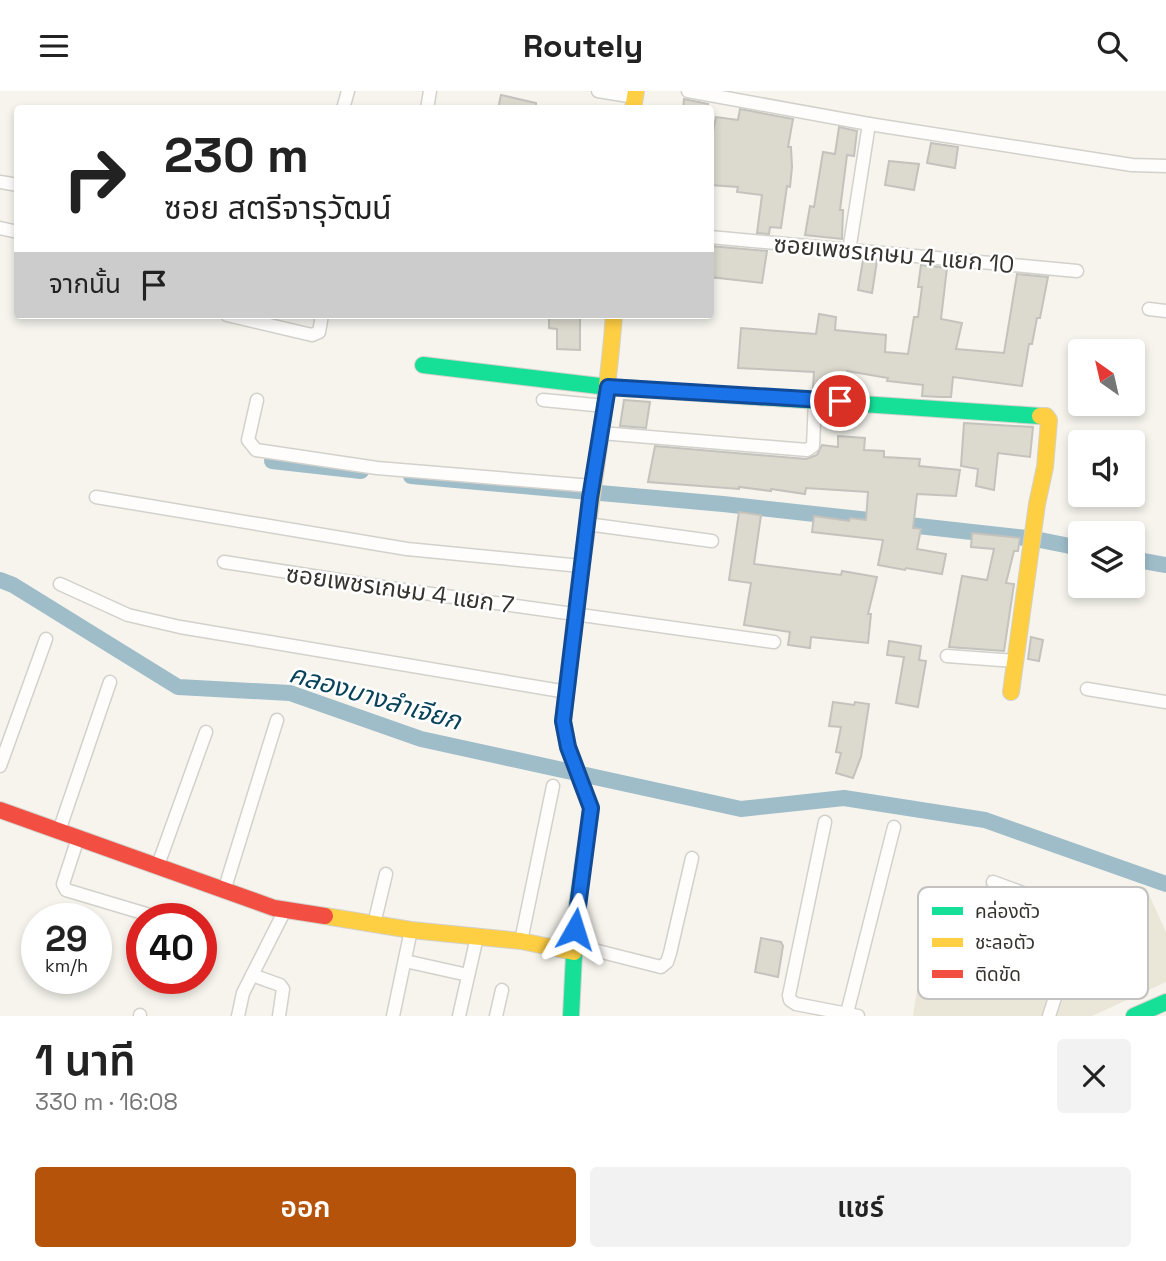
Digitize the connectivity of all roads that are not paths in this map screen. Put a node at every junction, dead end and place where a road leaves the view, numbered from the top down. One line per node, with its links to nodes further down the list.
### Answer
1 (598, 91): 3 (street)
2 (688, 91): 4 (street)
3 (634, 99)
4 (869, 124): 5 (street); 7 (street)
5 (1166, 166)
6 (714, 237): 7 (street, ซอยเพชรเกษม 4 แยก 10)
7 (849, 251): 8 (street, ซอยเพชรเกษม 4 แยก 10)
8 (1077, 271)
9 (1149, 309): 10 (street)
10 (1166, 311)
11 (244, 319): 12 (street)
12 (321, 319)
13 (614, 319): 15 (street)
14 (423, 365): 15 (street)
15 (608, 387): 18 (street); 19 (street)
16 (257, 400): 21 (street)
17 (543, 400): 19 (street)
18 (815, 400): 20 (street); 32 (street)
19 (605, 406): 20 (street)
20 (601, 433): 21 (street)
21 (591, 491): 23 (street)
22 (96, 497): 26 (street)
23 (587, 524): 24 (street); 26 (street)
24 (712, 541)
25 (224, 562): 28 (street, ซอยเพชรเกษม 4 แยก 7)
26 (581, 566): 28 (street)
27 (60, 584): 35 (street)
28 (576, 614): 30 (street, ซอยเพชรเกษม 4 แยก 7); 35 (street)
29 (46, 639): 40 (street)
30 (774, 642)
31 (947, 656): 32 (street)
32 (1015, 661): 36 (street)
33 (110, 683): 46 (street)
34 (1087, 689): 37 (street)
35 (567, 692): 60 (street)
36 (1011, 692)
37 (1166, 702)
38 (277, 720): 53 (street)
39 (206, 732): 49 (street)
40 (5, 734): 41 (street)
41 (0, 766)
42 (553, 786): 59 (street)
43 (0, 810): 46 (street)
44 (825, 822): 67 (street)
45 (894, 827): 67 (street)
46 (59, 831): 47 (street)
47 (78, 838): 49 (street); 54 (street)
48 (692, 859): 60 (street)
49 (158, 865): 53 (street)
50 (386, 873): 56 (street)
51 (993, 882): 52 (street)
52 (1007, 887)
53 (224, 891): 55 (street)
54 (126, 908)
55 (285, 910): 56 (street); 62 (street)
56 (374, 924): 57 (street)
57 (411, 930): 58 (street); 61 (street)
58 (477, 937): 59 (street); 63 (street)
59 (521, 941): 60 (street)
60 (574, 949): 73 (street)
61 (405, 961): 63 (street); 70 (street)
62 (252, 975): 68 (street); 69 (street)
63 (468, 975): 71 (street)
64 (502, 990): 72 (street)
65 (1054, 999): 74 (street)
66 (1166, 1002): 75 (street)
67 (852, 1015)
68 (238, 1016)
69 (279, 1016)
70 (393, 1016)
71 (459, 1016)
72 (496, 1016)
73 (571, 1016)
74 (1049, 1016)
75 (1134, 1016)

